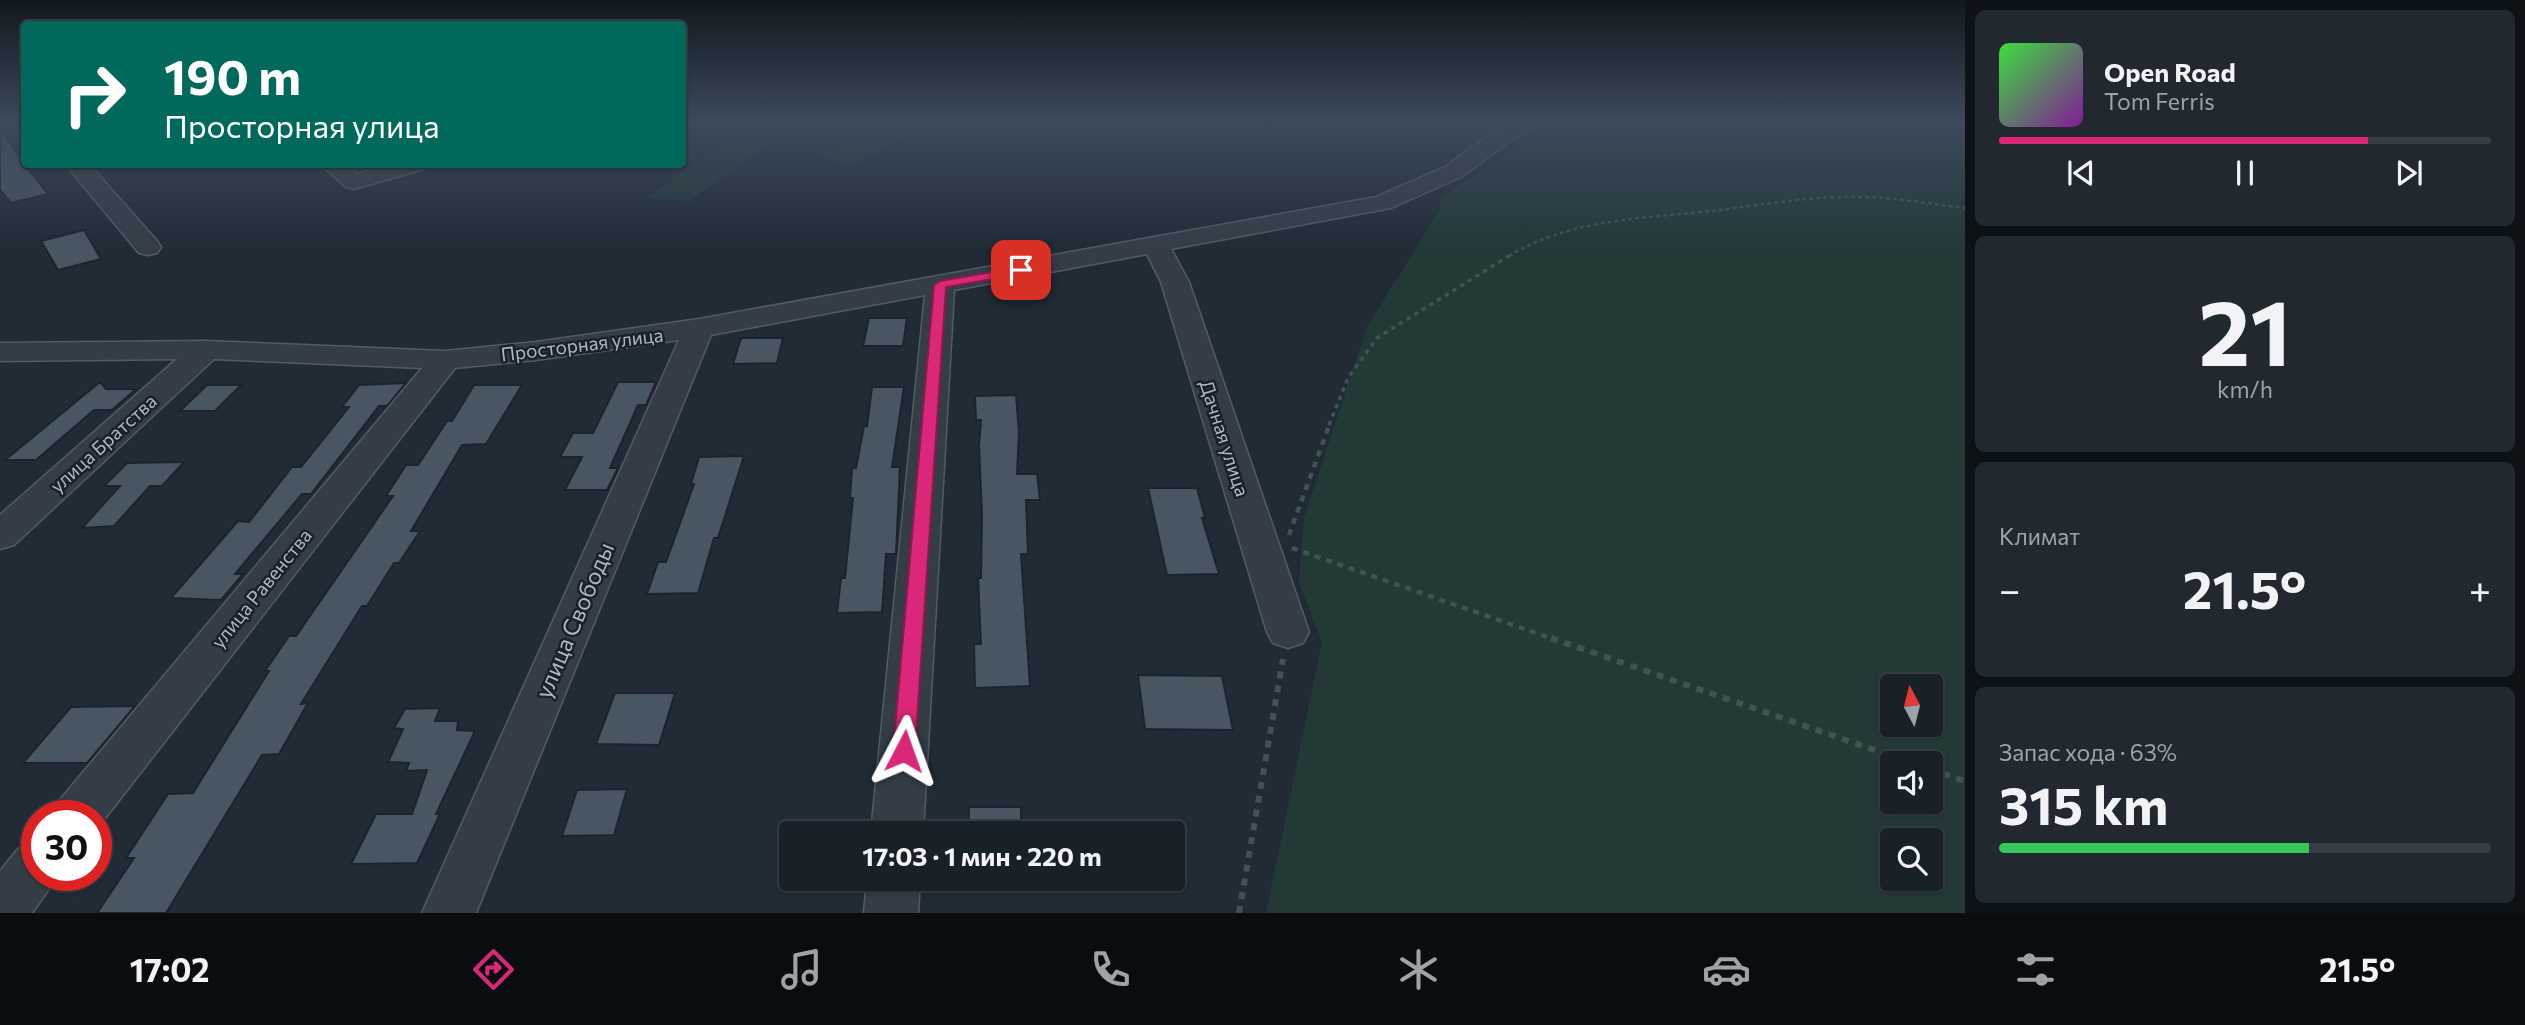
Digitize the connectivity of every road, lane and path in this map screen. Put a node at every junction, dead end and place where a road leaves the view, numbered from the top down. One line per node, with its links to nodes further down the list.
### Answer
1 (1463, 165): 6 (street, Просторная улица)
2 (79, 168): 7 (street)
3 (336, 168): 4 (street)
4 (402, 168)
5 (1965, 208): 15 (path)
6 (1156, 246): 8 (street, Просторная улица); 14 (street, Дачная улица)
7 (148, 247)
8 (940, 285): 9 (street, Просторная улица); 19 (street)
9 (699, 328): 12 (street, Просторная улица); 23 (street, улица Свободы)
10 (206, 350): 11 (street, Просторная улица); 12 (street, Просторная улица); 13 (street, улица Братства)
11 (0, 352)
12 (445, 360): 18 (street, улица Равенства)
13 (0, 536)
14 (1288, 632): 25 (path)
15 (1880, 752)
16 (1943, 773): 17 (path)
17 (1965, 781)
18 (90, 800)
19 (898, 821)
20 (21, 885): 22 (street)
21 (893, 891): 24 (street)
22 (0, 911)
23 (449, 913)
24 (891, 913)
25 (1239, 913)

